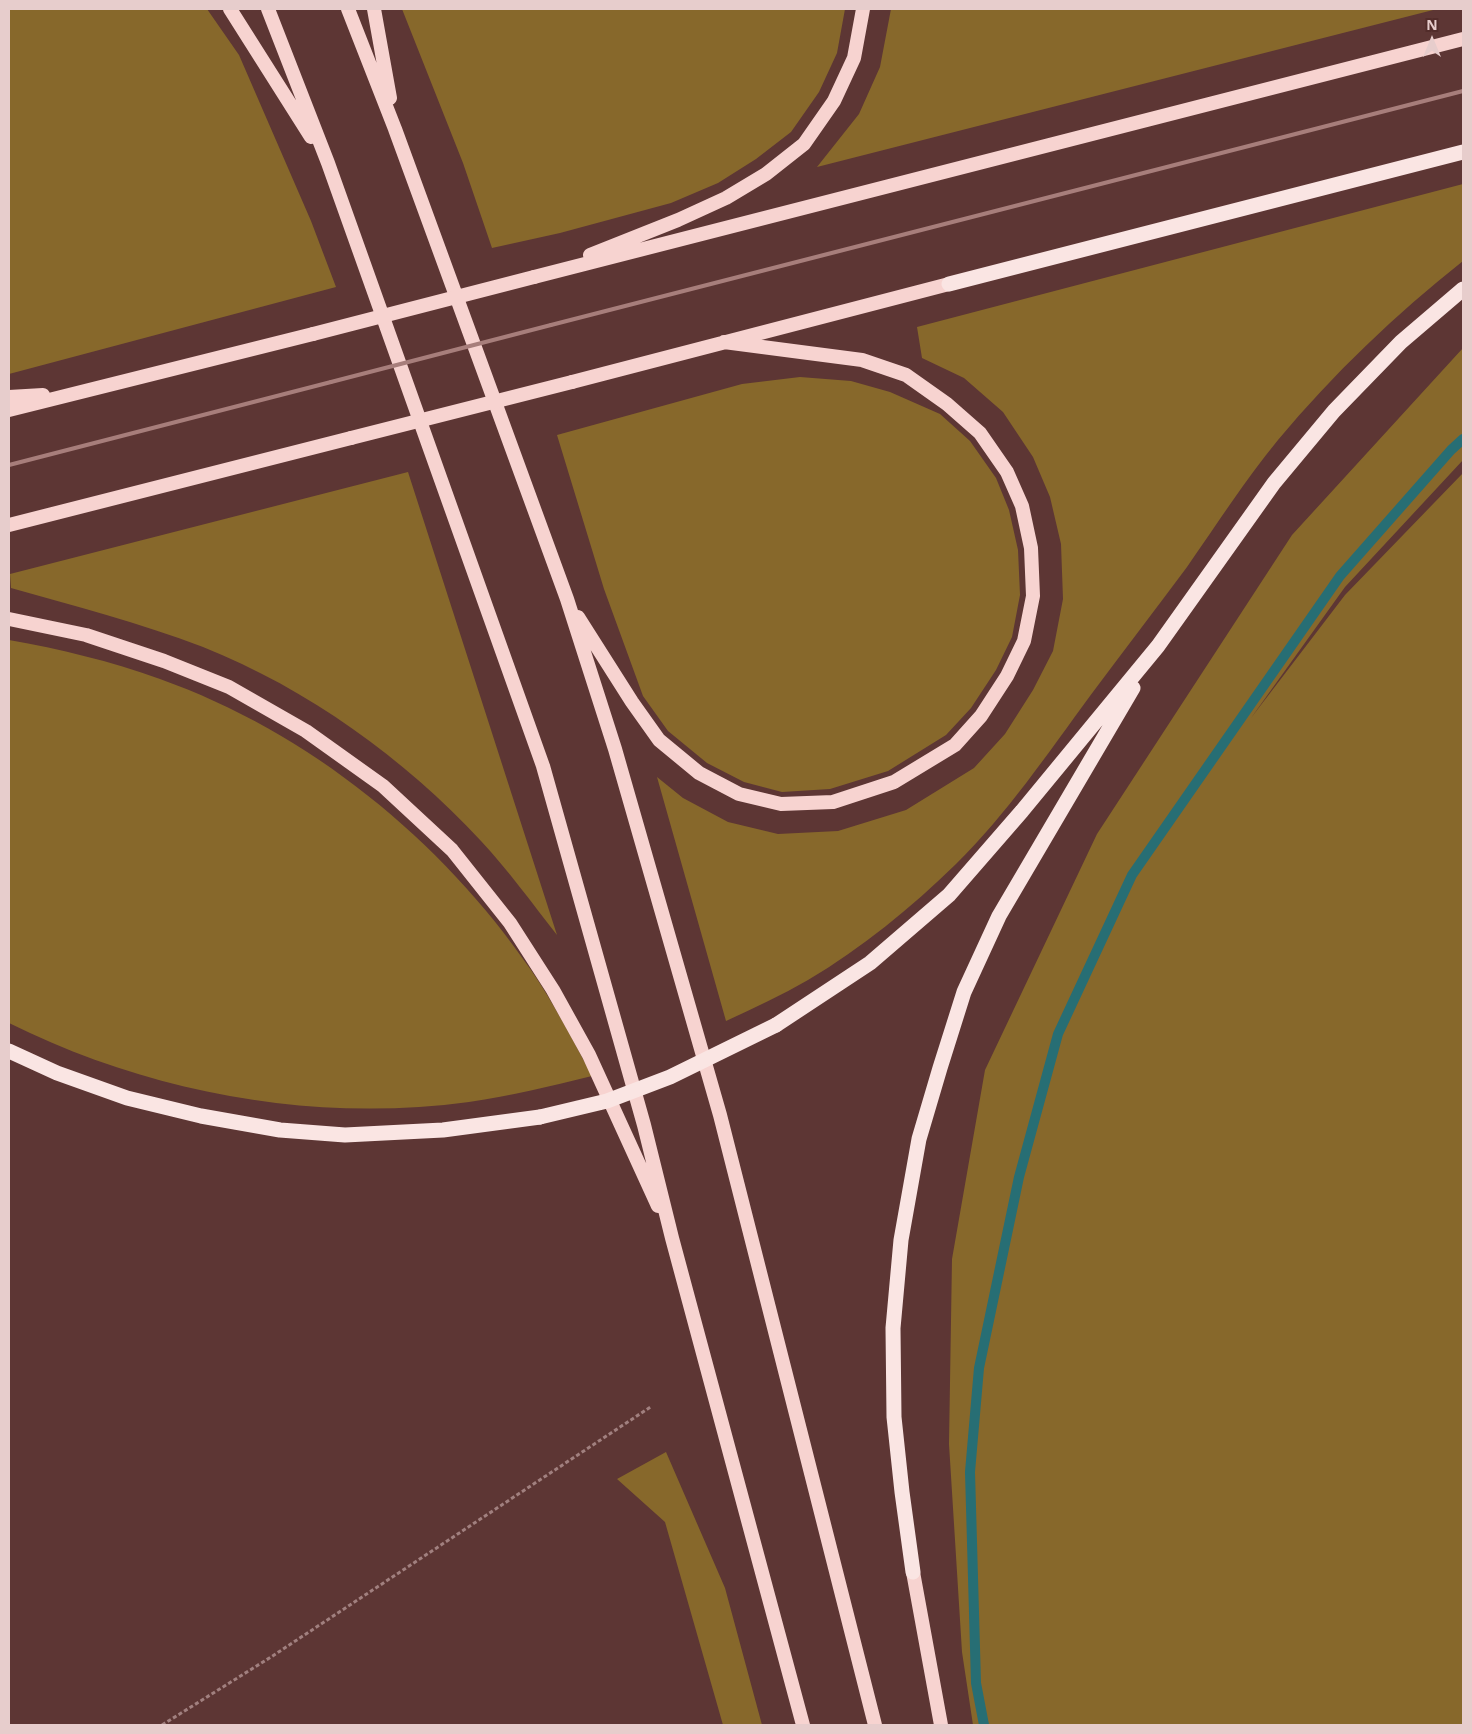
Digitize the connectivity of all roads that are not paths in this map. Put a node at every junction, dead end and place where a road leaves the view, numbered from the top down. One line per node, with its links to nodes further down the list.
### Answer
1 (230, 9): 10 (highway)
2 (268, 9): 10 (highway)
3 (348, 9): 8 (highway)
4 (374, 9): 8 (highway)
5 (863, 9): 11 (highway)
6 (1463, 39): 11 (highway)
7 (1463, 92): 18 (lane, bridge)
8 (395, 129): 20 (highway)
9 (1463, 152): 12 (highway)
10 (328, 164): 24 (highway)
11 (534, 277): 15 (highway, bridge)
12 (949, 284): 14 (highway)
13 (1463, 289): 22 (highway)
14 (724, 342): 19 (highway, bridge); 20 (highway)
15 (79, 392): 16 (highway); 17 (highway)
16 (9, 397)
17 (9, 410)
18 (9, 465)
19 (9, 525)
20 (567, 599): 27 (highway)
21 (9, 619): 24 (highway)
22 (1158, 646): 23 (highway, bridge); 25 (highway)
23 (9, 1051)
24 (672, 1238): 26 (highway)
25 (913, 1572): 28 (highway)
26 (803, 1725)
27 (875, 1725)
28 (941, 1725)

